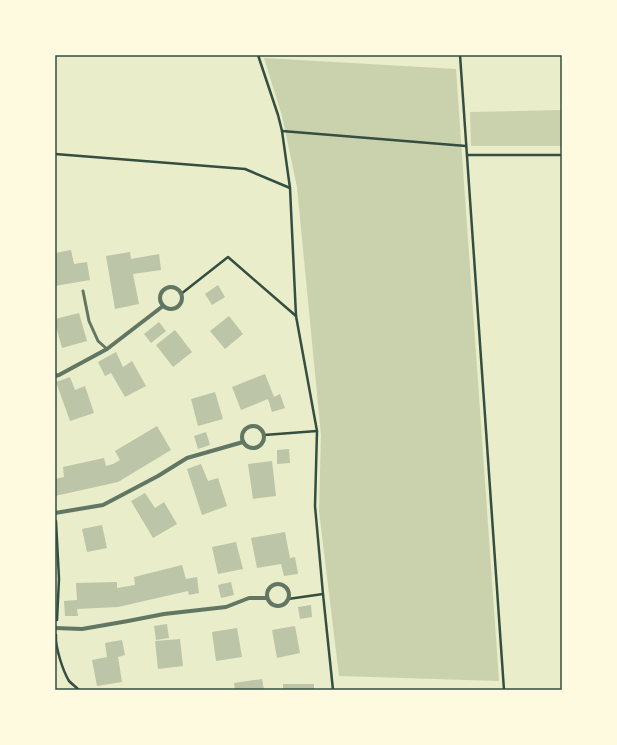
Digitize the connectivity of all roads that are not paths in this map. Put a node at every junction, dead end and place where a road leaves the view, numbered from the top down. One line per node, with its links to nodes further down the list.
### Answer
1 (83, 291): 3 (lane)
2 (164, 306): 2 (street); 3 (street)
3 (107, 349): 4 (street)
4 (55, 376)
5 (243, 442): 5 (street); 6 (street)
6 (55, 513)
7 (267, 598): 7 (street); 8 (street)
8 (56, 628)

